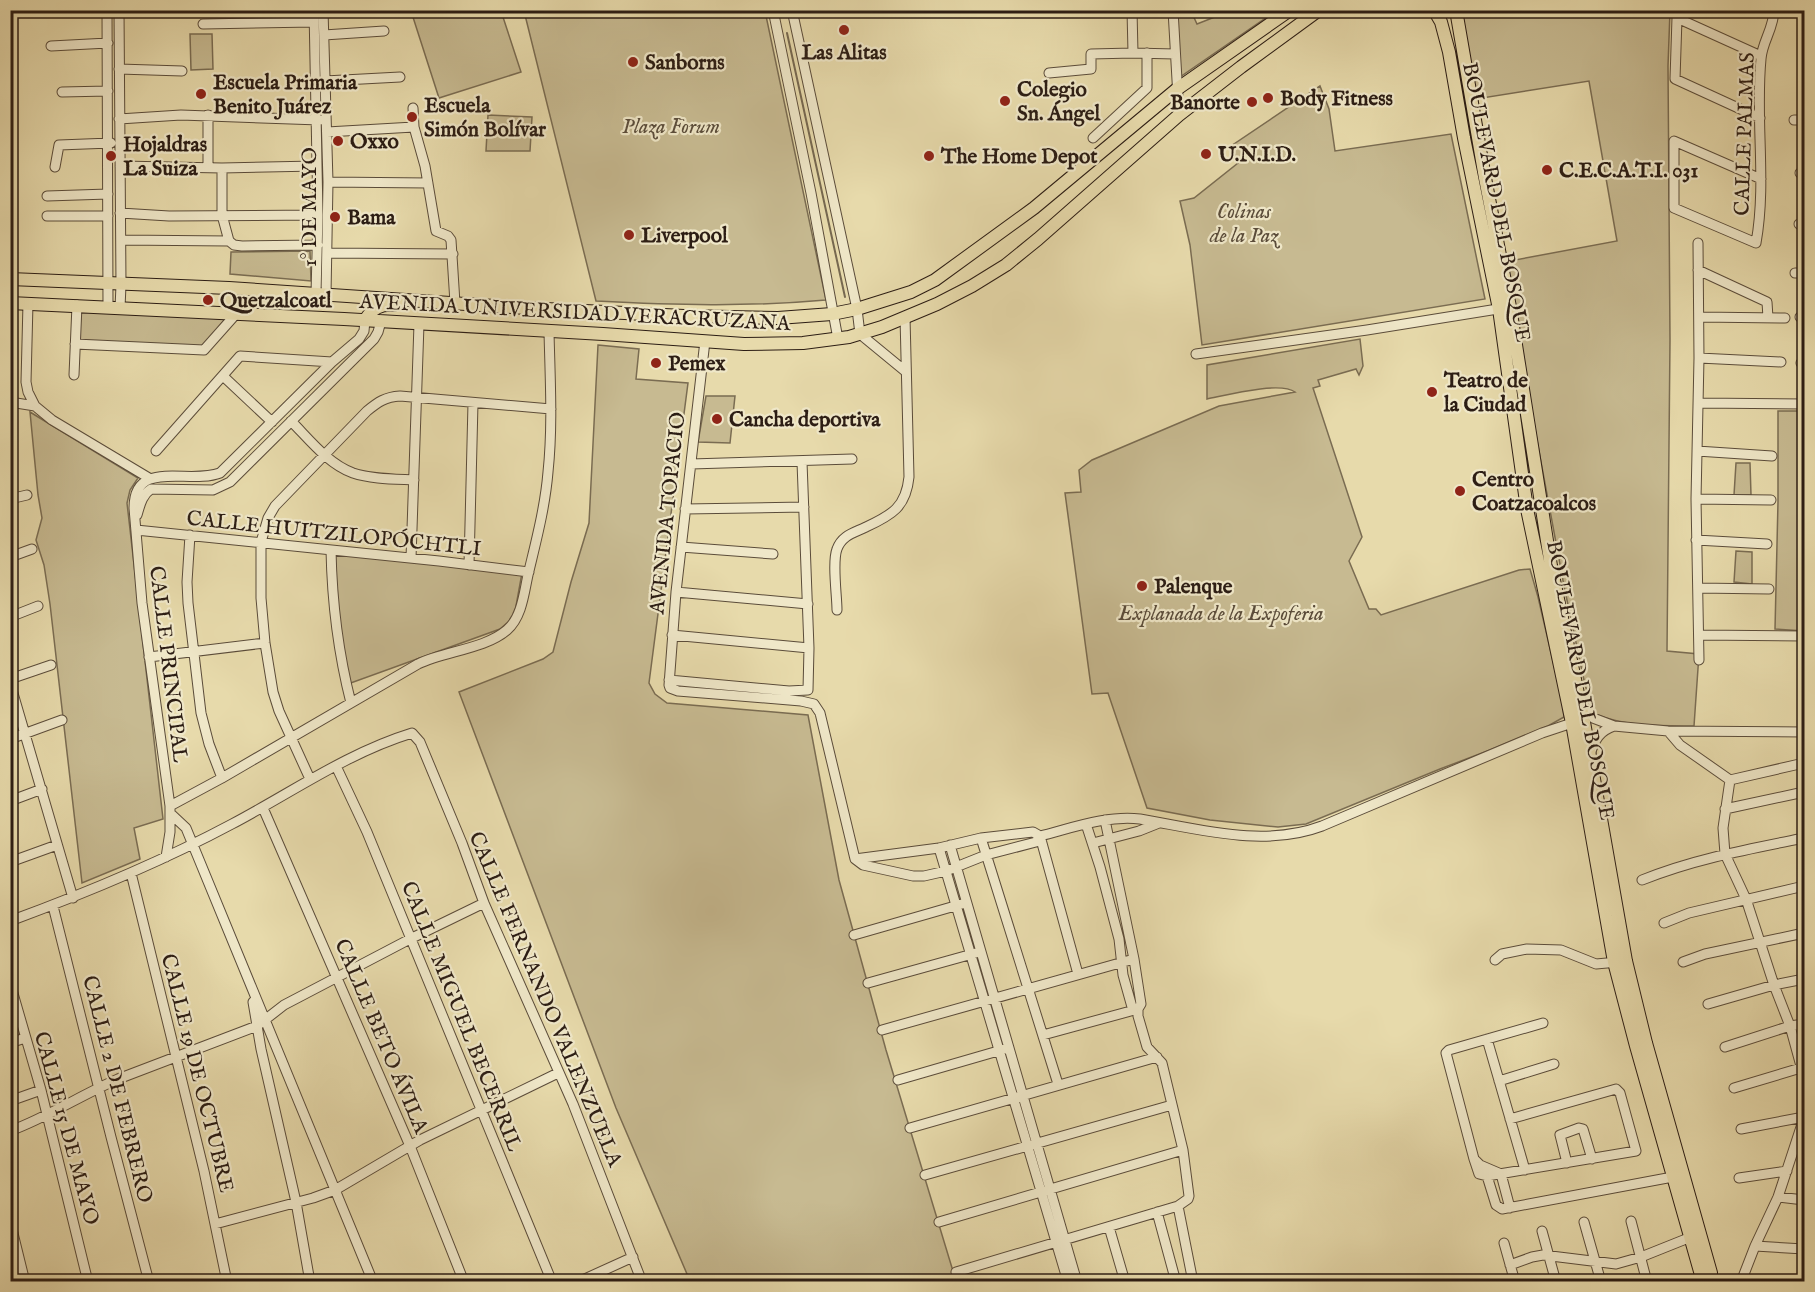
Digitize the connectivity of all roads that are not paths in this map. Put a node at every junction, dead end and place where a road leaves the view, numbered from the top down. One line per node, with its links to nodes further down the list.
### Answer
1 (107, 10): 19 (street)
2 (119, 10): 26 (street)
3 (314, 10): 14 (street, 1° DE MAYO)
4 (323, 10): 18 (street, 1° DE MAYO)
5 (773, 10): 16 (street)
6 (1132, 10): 22 (street)
7 (1173, 10): 24 (street)
8 (1319, 10): 21 (main road, AVENIDA UNIVERSIDAD VERACRUZANA)
9 (1434, 10): 79 (main road, BOULEVARD DEL BOSQUE)
10 (1456, 10): 79 (main road, BOULEVARD DEL BOSQUE)
11 (1774, 10): 25 (street, CALLE PALMAS)
12 (1289, 11): 21 (main road); 31 (main road, AVENIDA UNIVERSIDAD VERACRUZANA)
13 (793, 15): 16 (street); 80 (street)
14 (314, 22): 15 (street); 39 (street, 1° DE MAYO)
15 (203, 24)
16 (776, 26): 82 (street)
17 (384, 31): 18 (street)
18 (324, 35): 30 (street, 1° DE MAYO)
19 (108, 43): 20 (street); 32 (street)
20 (51, 46)
21 (1267, 47): 35 (main road, AVENIDA UNIVERSIDAD VERACRUZANA)
22 (1133, 53): 23 (street); 28 (street)
23 (1147, 53): 24 (street); 45 (street)
24 (1175, 54): 31 (street)
25 (1761, 56): 37 (street, CALLE PALMAS); 37 (street)
26 (119, 69): 27 (street); 38 (street)
27 (182, 71)
28 (1049, 73)
29 (400, 77): 30 (street)
30 (325, 81): 40 (street, 1° DE MAYO)
31 (1177, 89): 35 (street); 80 (main road, AVENIDA UNIVERSIDAD VERACRUZANA)
32 (108, 91): 33 (street); 47 (street)
33 (62, 92)
34 (413, 108): 43 (street)
35 (1179, 115): 84 (main road, AVENIDA UNIVERSIDAD VERACRUZANA)
36 (208, 116): 38 (street); 39 (street); 51 (street)
37 (1760, 118): 53 (street, CALLE PALMAS)
38 (119, 119): 46 (street)
39 (315, 120): 40 (street); 50 (street, 1° DE MAYO)
40 (327, 120): 44 (street, 1° DE MAYO)
41 (1794, 120): 42 (street)
42 (1804, 120)
43 (414, 126): 44 (street); 55 (street)
44 (327, 132): 54 (street, 1° DE MAYO)
45 (1093, 138)
46 (119, 142): 47 (street); 49 (street)
47 (107, 143): 48 (street); 56 (street)
48 (55, 166)
49 (120, 166): 51 (street); 58 (street)
50 (316, 166): 52 (street); 60 (street, 1° DE MAYO)
51 (208, 167): 52 (street)
52 (222, 168): 59 (street)
53 (1761, 179): 53 (street, CALLE PALMAS)
54 (328, 182): 55 (street); 67 (street, 1° DE MAYO)
55 (428, 183): 68 (street)
56 (108, 194): 57 (street); 62 (street)
57 (47, 196)
58 (120, 213): 59 (street); 63 (street)
59 (222, 215): 60 (street); 64 (street)
60 (318, 215): 66 (street, 1° DE MAYO)
61 (47, 216): 62 (street)
62 (108, 216): 71 (street)
63 (120, 240): 64 (street); 71 (street)
64 (229, 241): 66 (street)
65 (1698, 243): 69 (street)
66 (318, 245): 72 (street, 1° DE MAYO)
67 (327, 253): 68 (street); 72 (street, 1° DE MAYO)
68 (453, 254): 76 (street)
69 (1698, 270): 85 (street); 86 (street)
70 (10, 279): 71 (main road, AVENIDA UNIVERSIDAD VERACRUZANA)
71 (115, 284): 72 (main road, AVENIDA UNIVERSIDAD VERACRUZANA); 78 (street)
72 (321, 295): 73 (main road, AVENIDA UNIVERSIDAD VERACRUZANA)
73 (356, 298): 76 (main road, AVENIDA UNIVERSIDAD VERACRUZANA); 83 (main road); 88 (main road)
74 (10, 303): 75 (main road, AVENIDA UNIVERSIDAD VERACRUZANA)
75 (28, 303): 77 (main road, AVENIDA UNIVERSIDAD VERACRUZANA); 108 (street)
76 (454, 303): 82 (main road, AVENIDA UNIVERSIDAD VERACRUZANA); 83 (main road)
77 (77, 305): 78 (main road, AVENIDA UNIVERSIDAD VERACRUZANA); 95 (street)
78 (114, 308): 81 (main road, AVENIDA UNIVERSIDAD VERACRUZANA)
79 (1504, 308): 96 (street); 141 (main road, BOULEVARD DEL BOSQUE)
80 (857, 309): 82 (main road, AVENIDA UNIVERSIDAD VERACRUZANA); 92 (street)
81 (236, 314): 88 (main road, AVENIDA UNIVERSIDAD VERACRUZANA); 95 (street)
82 (832, 314): 93 (street)
83 (368, 315): 88 (main road, AVENIDA UNIVERSIDAD VERACRUZANA); 89 (main road, AVENIDA UNIVERSIDAD VERACRUZANA); 98 (street)
84 (905, 317): 92 (main road, AVENIDA UNIVERSIDAD VERACRUZANA); 100 (street)
85 (1699, 317): 86 (street); 97 (street)
86 (1768, 318): 87 (street)
87 (1785, 318)
88 (344, 319)
89 (381, 321): 90 (main road, AVENIDA UNIVERSIDAD VERACRUZANA); 110 (street, CALLE PRINCIPAL)
90 (419, 324): 91 (main road, AVENIDA UNIVERSIDAD VERACRUZANA); 103 (street)
91 (549, 331): 94 (main road, AVENIDA UNIVERSIDAD VERACRUZANA); 109 (street)
92 (860, 334): 93 (main road, AVENIDA UNIVERSIDAD VERACRUZANA); 100 (street)
93 (838, 339): 94 (main road, AVENIDA UNIVERSIDAD VERACRUZANA)
94 (705, 342): 118 (street, AVENIDA TOPACIO)
95 (75, 344): 101 (street)
96 (1196, 354)
97 (1699, 358): 99 (street); 106 (street)
98 (332, 362): 102 (street); 111 (street)
99 (1782, 362)
100 (905, 371): 147 (street)
101 (74, 375)
102 (223, 376): 111 (street); 113 (street)
103 (415, 397): 105 (street); 114 (street); 120 (street)
104 (10, 402): 108 (street)
105 (473, 403): 109 (street); 139 (street)
106 (1698, 403): 107 (street); 112 (street)
107 (1804, 404)
108 (35, 406): 119 (street)
109 (551, 409): 140 (street)
110 (291, 421): 114 (street); 127 (street, CALLE PRINCIPAL)
111 (272, 422): 119 (street)
112 (1697, 451): 115 (street); 123 (street)
113 (156, 452)
114 (324, 454): 120 (street); 131 (street)
115 (1772, 456)
116 (852, 459): 117 (street)
117 (802, 462): 118 (street); 125 (street)
118 (691, 464): 126 (street, AVENIDA TOPACIO)
119 (149, 478): 127 (street, CALLE PRINCIPAL)
120 (414, 480): 138 (street)
121 (27, 495): 122 (street)
122 (10, 499)
123 (1696, 499): 124 (street); 130 (street)
124 (1771, 500)
125 (804, 507): 126 (street); 145 (street)
126 (686, 509): 133 (street, AVENIDA TOPACIO)
127 (135, 520): 128 (street, CALLE PRINCIPAL)
128 (136, 530): 129 (street, CALLE HUITZILOPÓCHTLI); 155 (street, CALLE PRINCIPAL)
129 (190, 535): 131 (street, CALLE HUITZILOPÓCHTLI); 154 (street)
130 (1696, 540): 132 (street); 142 (street)
131 (261, 542): 135 (street, CALLE HUITZILOPÓCHTLI); 152 (street)
132 (1767, 544)
133 (681, 547): 136 (street); 144 (street, AVENIDA TOPACIO)
134 (32, 549): 137 (street)
135 (331, 550): 138 (street, CALLE HUITZILOPÓCHTLI); 161 (street)
136 (773, 554)
137 (10, 557)
138 (411, 558): 139 (street, CALLE HUITZILOPÓCHTLI)
139 (469, 565): 140 (street, CALLE HUITZILOPÓCHTLI)
140 (529, 572): 161 (street)
141 (1549, 586): 160 (main road, BOULEVARD DEL BOSQUE); 163 (main road, BOULEVARD DEL BOSQUE)
142 (1698, 588): 143 (street); 150 (street)
143 (1769, 589)
144 (675, 592): 145 (street); 149 (street, AVENIDA TOPACIO)
145 (808, 604): 153 (street)
146 (38, 606): 148 (street)
147 (837, 610)
148 (10, 617)
149 (672, 635): 153 (street); 159 (street, AVENIDA TOPACIO)
150 (1699, 635): 151 (street); 156 (street)
151 (1804, 636)
152 (266, 643): 154 (street); 169 (street)
153 (809, 648): 159 (street)
154 (194, 652): 155 (street); 175 (street)
155 (149, 657): 183 (street, CALLE PRINCIPAL)
156 (1699, 660)
157 (51, 665): 158 (street)
158 (10, 681): 168 (street)
159 (670, 684): 199 (street)
160 (1580, 701): 164 (street); 172 (main road, BOULEVARD DEL BOSQUE)
161 (351, 702): 169 (street)
162 (62, 720): 168 (street)
163 (1572, 723): 185 (street); 207 (main road, BOULEVARD DEL BOSQUE)
164 (1614, 726): 165 (street); 172 (street)
165 (1668, 731): 166 (street); 171 (street)
166 (1693, 731): 167 (street); 171 (street)
167 (1804, 732)
168 (25, 734): 170 (street); 178 (street)
169 (290, 738): 175 (street); 176 (street)
170 (10, 739)
171 (1687, 749): 177 (street)
172 (1590, 754): 207 (main road, BOULEVARD DEL BOSQUE)
173 (1804, 763): 177 (street)
174 (336, 766): 176 (street); 209 (street, CALLE FERNANDO VALENZUELA); 217 (street, CALLE MIGUEL BECERRIL)
175 (222, 778): 183 (street)
176 (310, 780): 181 (street)
177 (1730, 780): 182 (street)
178 (42, 789): 180 (street); 192 (street)
179 (1804, 792): 182 (street)
180 (10, 801)
181 (263, 808): 193 (street); 227 (street, CALLE BETO ÁVILA)
182 (1725, 809): 196 (street)
183 (170, 810): 193 (street); 198 (street, CALLE PRINCIPAL)
184 (1106, 820): 185 (street); 186 (street); 189 (street)
185 (1159, 823): 189 (street)
186 (1086, 825): 187 (street); 191 (street)
187 (1040, 836): 188 (street); 197 (street); 226 (street)
188 (981, 838): 194 (street); 197 (street)
189 (1109, 838): 191 (street); 221 (street)
190 (1804, 838): 196 (street)
191 (1093, 843): 223 (street)
192 (57, 844): 200 (street); 206 (street)
193 (193, 845): 198 (street); 238 (street)
194 (950, 845): 195 (street); 201 (street)
195 (939, 848): 199 (street); 202 (street)
196 (1725, 854): 204 (street); 208 (street)
197 (986, 855): 201 (street); 232 (street)
198 (166, 856): 203 (street)
199 (855, 859): 202 (street)
200 (10, 862)
201 (957, 867): 202 (street); 210 (street)
202 (946, 872): 212 (street)
203 (131, 873): 206 (street); 248 (street, CALLE 19 DE OCTUBRE)
204 (1642, 880)
205 (1804, 886): 208 (street)
206 (73, 898): 211 (street)
207 (1609, 899): 224 (main road, BOULEVARD DEL BOSQUE)
208 (1746, 899): 214 (street); 218 (street)
209 (483, 903): 217 (street); 252 (street, CALLE FERNANDO VALENZUELA)
210 (967, 903): 212 (street); 219 (street)
211 (53, 906): 213 (street); 256 (street, CALLE 2 DE FEBRERO)
212 (956, 906): 216 (street); 220 (street)
213 (10, 921)
214 (1664, 923)
215 (1804, 933): 218 (street)
216 (854, 935)
217 (410, 939): 227 (street); 262 (street, CALLE MIGUEL BECERRIL)
218 (1760, 942): 225 (street); 231 (street)
219 (981, 952): 220 (street); 233 (street)
220 (970, 955): 229 (street); 234 (street)
221 (1134, 959): 223 (street); 236 (street)
222 (1495, 960): 224 (street)
223 (1121, 962): 226 (street); 236 (street)
224 (1620, 962): 280 (main road, BOULEVARD DEL BOSQUE)
225 (1683, 963)
226 (1078, 975): 232 (street)
227 (337, 978): 238 (street); 270 (street, CALLE BETO ÁVILA)
228 (1804, 979): 231 (street)
229 (868, 982)
230 (10, 983): 243 (street, CALLE 15 DE MAYO)
231 (1774, 985): 235 (street); 240 (street)
232 (1028, 989): 233 (street); 242 (street)
233 (995, 999): 234 (street); 247 (street)
234 (984, 1001): 241 (street); 247 (street)
235 (1708, 1004)
236 (1138, 1009): 242 (street); 249 (street)
237 (1543, 1023): 244 (street)
238 (261, 1024): 248 (street); 282 (street); 286 (street)
239 (1804, 1024): 240 (street)
240 (1790, 1026): 246 (street); 251 (street)
241 (882, 1030)
242 (1043, 1035): 255 (street)
243 (25, 1038): 245 (street); 258 (street, CALLE 15 DE MAYO)
244 (1487, 1039): 254 (street); 272 (street)
245 (10, 1043)
246 (1725, 1047)
247 (1004, 1049): 253 (street); 259 (street)
248 (176, 1056): 256 (street); 294 (street, CALLE 19 DE OCTUBRE)
249 (1157, 1057): 255 (street); 261 (street)
250 (1554, 1065): 254 (street)
251 (1804, 1071): 257 (street)
252 (558, 1073): 262 (street); 303 (street, CALLE FERNANDO VALENZUELA)
253 (898, 1080)
254 (1499, 1081): 265 (street)
255 (1058, 1084): 259 (street)
256 (99, 1087): 263 (street); 310 (street, CALLE 2 DE FEBRERO)
257 (1734, 1088)
258 (40, 1090): 260 (street); 263 (street, CALLE 15 DE MAYO)
259 (1018, 1096): 266 (street); 269 (street)
260 (10, 1101)
261 (1172, 1105): 269 (street); 271 (street)
262 (482, 1110): 270 (street); 315 (street, CALLE MIGUEL BECERRIL)
263 (47, 1116): 268 (street); 309 (street, CALLE 15 DE MAYO)
264 (1804, 1118): 267 (street); 276 (street)
265 (1510, 1119): 273 (street); 275 (street)
266 (910, 1128)
267 (1742, 1129)
268 (10, 1131)
269 (1032, 1144): 278 (street); 283 (street)
270 (410, 1146): 282 (street); 314 (street, CALLE BETO ÁVILA)
271 (1183, 1150): 283 (street); 287 (street)
272 (1474, 1159): 277 (street); 279 (street)
273 (1592, 1159): 274 (street); 274 (street)
274 (1567, 1163): 275 (street)
275 (1525, 1170): 277 (street)
276 (1787, 1171): 281 (street); 284 (street)
277 (1501, 1174): 279 (street); 288 (street)
278 (925, 1175)
279 (1487, 1176): 288 (street)
280 (1678, 1176): 288 (street); 297 (main road, BOULEVARD DEL BOSQUE)
281 (1740, 1178)
282 (335, 1190): 286 (street); 313 (street)
283 (1046, 1192): 292 (street); 298 (street)
284 (1778, 1197): 285 (street); 300 (street)
285 (1804, 1200)
286 (296, 1202): 294 (street); 312 (street)
287 (1178, 1206): 289 (street); 322 (street)
288 (1510, 1208)
289 (1157, 1212): 295 (street); 321 (street)
290 (10, 1221): 308 (street)
291 (1631, 1221): 304 (street)
292 (939, 1222)
293 (1584, 1222): 305 (street)
294 (215, 1224): 311 (street, CALLE 19 DE OCTUBRE)
295 (1109, 1227): 298 (street); 320 (street)
296 (1542, 1231): 302 (street)
297 (1695, 1236): 304 (street); 327 (main road, BOULEVARD DEL BOSQUE); 328 (main road, BOULEVARD DEL BOSQUE)
298 (1061, 1241): 307 (street); 318 (street); 319 (street)
299 (1504, 1243): 306 (street)
300 (1755, 1246): 301 (street); 329 (street)
301 (1804, 1249)
302 (1549, 1256): 305 (street); 306 (street); 324 (street)
303 (633, 1257): 316 (street); 317 (street, CALLE FERNANDO VALENZUELA)
304 (1641, 1257): 305 (street); 326 (street)
305 (1596, 1262): 325 (street)
306 (1510, 1264): 323 (street)
307 (956, 1272)
308 (26, 1281)
309 (88, 1281)
310 (150, 1281)
311 (227, 1281)
312 (310, 1281)
313 (373, 1281)
314 (464, 1281)
315 (552, 1281)
316 (578, 1281)
317 (642, 1281)
318 (1068, 1281)
319 (1077, 1281)
320 (1125, 1281)
321 (1176, 1281)
322 (1193, 1281)
323 (1515, 1281)
324 (1557, 1281)
325 (1601, 1281)
326 (1647, 1281)
327 (1703, 1281)
328 (1708, 1281)
329 (1742, 1281)

